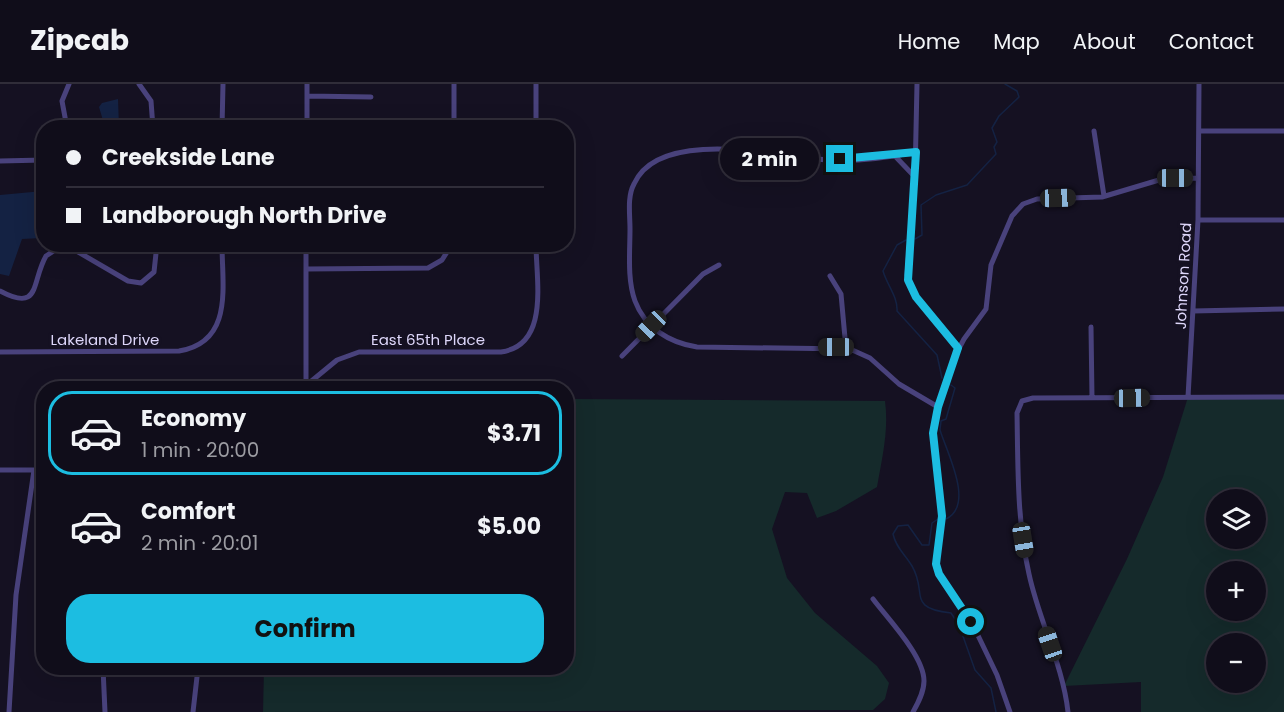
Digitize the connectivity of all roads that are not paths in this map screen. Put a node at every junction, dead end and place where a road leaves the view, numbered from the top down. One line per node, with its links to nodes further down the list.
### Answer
1 (69, 84): 11 (street)
2 (139, 84): 12 (street)
3 (223, 84): 13 (street)
4 (307, 84): 9 (street)
5 (454, 84): 15 (street)
6 (536, 84): 16 (street)
7 (917, 84): 20 (street)
8 (1199, 84): 18 (street, Johnson Road)
9 (307, 96): 10 (street); 14 (street)
10 (371, 97)
11 (66, 120)
12 (153, 120)
13 (222, 120)
14 (307, 120)
15 (454, 120)
16 (536, 120)
17 (1094, 131): 26 (street)
18 (1199, 131): 19 (street); 25 (street, Johnson Road)
19 (1284, 131)
20 (916, 152): 21 (street); 24 (street)
21 (894, 155): 24 (street); 42 (street)
22 (36, 160): 23 (street)
23 (0, 161)
24 (915, 177): 44 (street)
25 (1198, 178): 26 (street); 27 (street, Johnson Road)
26 (1104, 196): 44 (street)
27 (1198, 220): 28 (street); 41 (street, Johnson Road)
28 (1284, 220)
29 (54, 252): 39 (street)
30 (78, 252): 31 (street)
31 (157, 252)
32 (222, 252): 46 (street, Lakeland Drive)
33 (306, 252): 37 (street)
34 (447, 252): 37 (street)
35 (536, 252): 49 (street, East 65th Place)
36 (719, 266): 42 (street)
37 (306, 269): 48 (street)
38 (830, 276): 45 (street)
39 (0, 291)
40 (1284, 309): 41 (street)
41 (1193, 310): 50 (street, Johnson Road)
42 (651, 326): 45 (street); 47 (street)
43 (1091, 327): 52 (street)
44 (958, 348): 53 (street)
45 (846, 349): 53 (street)
46 (0, 352)
47 (622, 356)
48 (305, 381)
49 (312, 381)
50 (1188, 397): 51 (street); 52 (street)
51 (1284, 397)
52 (1092, 398): 64 (street)
53 (938, 407): 63 (street)
54 (0, 470): 55 (street)
55 (34, 470): 59 (street)
56 (873, 599): 62 (street)
57 (103, 675): 60 (street)
58 (197, 675): 61 (street)
59 (9, 712)
60 (105, 712)
61 (193, 712)
62 (913, 712)
63 (1010, 712)
64 (1068, 712)

